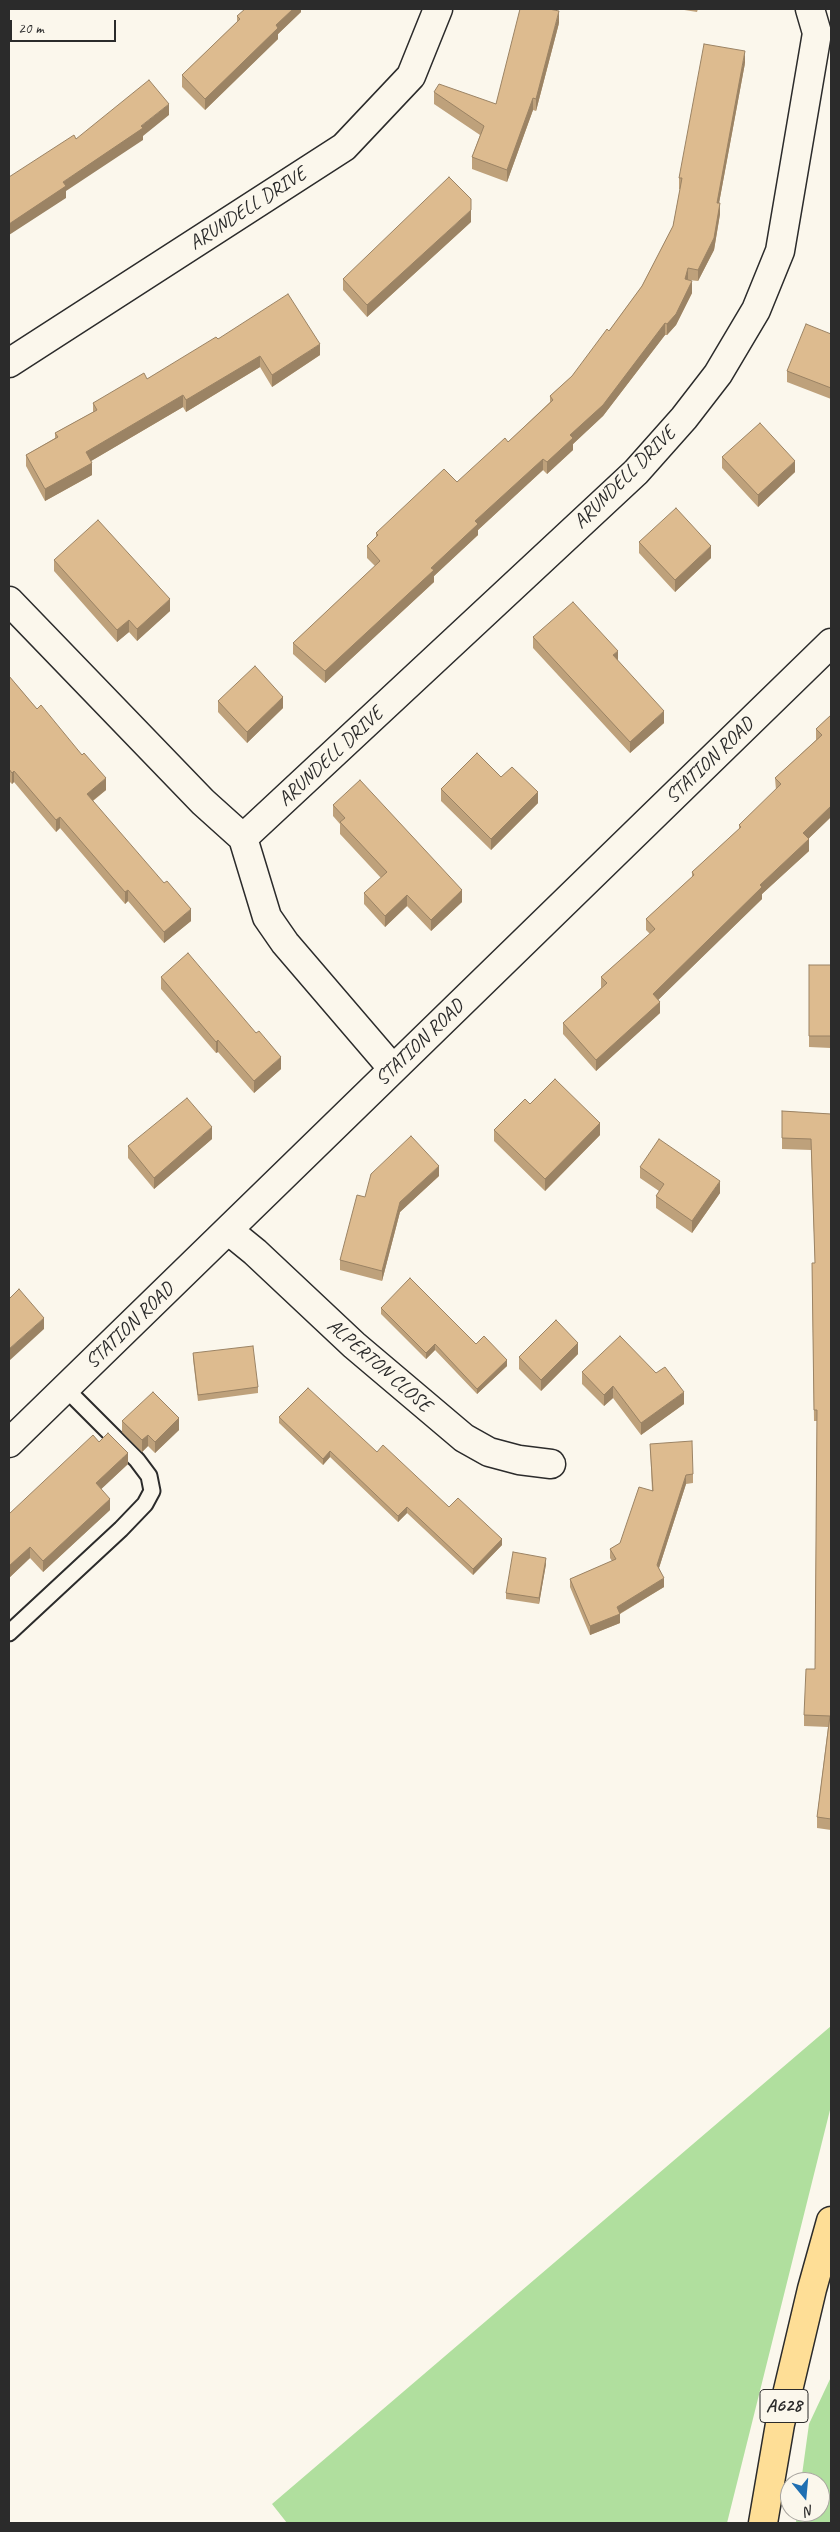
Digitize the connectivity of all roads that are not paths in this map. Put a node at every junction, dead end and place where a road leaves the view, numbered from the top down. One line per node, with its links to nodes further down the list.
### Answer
1 (438, 9): 3 (street, ARUNDELL DRIVE)
2 (810, 9): 6 (street, ARUNDELL DRIVE)
3 (9, 363)
4 (9, 602): 6 (street)
5 (831, 643): 7 (street, STATION ROAD)
6 (243, 838): 7 (street)
7 (393, 1069): 8 (street, STATION ROAD)
8 (228, 1230): 9 (street, STATION ROAD); 11 (street, ALPERTON CLOSE)
9 (65, 1388): 10 (street, STATION ROAD); 12 (lane)
10 (9, 1442)
11 (551, 1464)
12 (9, 1633)
13 (831, 2222): 14 (highway, A628)
14 (763, 2523)

